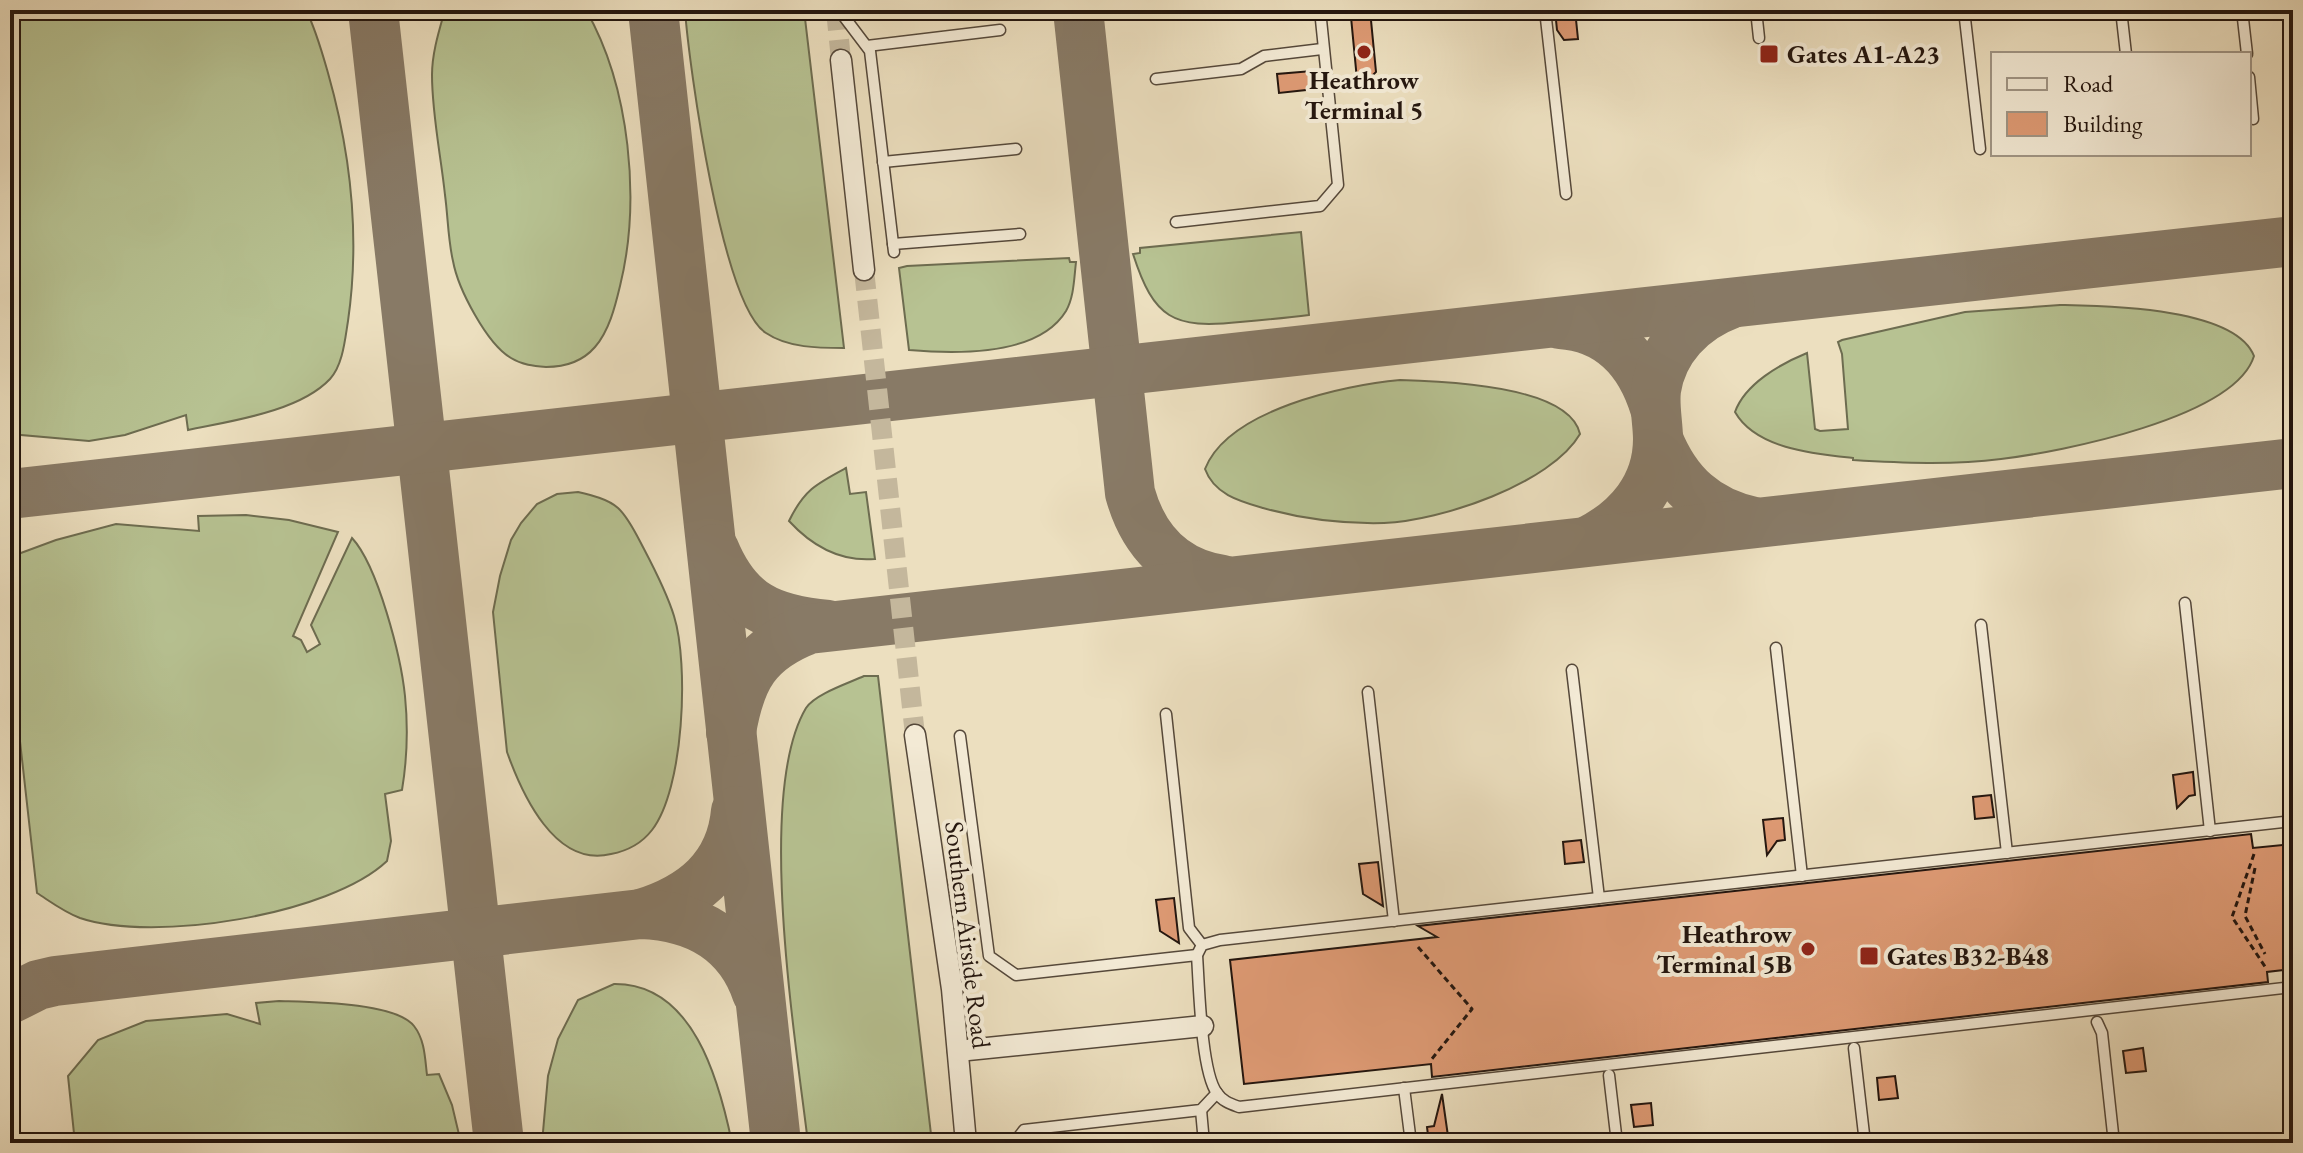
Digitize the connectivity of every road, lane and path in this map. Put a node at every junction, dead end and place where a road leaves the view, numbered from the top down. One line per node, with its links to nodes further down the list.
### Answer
1 (839, 10): 10 (lane)
2 (1320, 10): 11 (lane)
3 (1545, 10): 21 (lane)
4 (1756, 10): 9 (lane)
5 (1964, 10): 19 (lane)
6 (2121, 10): 12 (lane)
7 (2242, 10): 13 (lane)
8 (1000, 30): 10 (lane)
9 (1759, 38)
10 (867, 46): 20 (lane)
11 (1322, 49): 15 (lane); 22 (lane)
12 (2126, 52)
13 (2247, 52)
14 (841, 60): 24 (street)
15 (1156, 79)
16 (2251, 98): 17 (lane)
17 (2253, 119)
18 (1016, 149): 20 (lane)
19 (1980, 149)
20 (883, 162): 23 (lane)
21 (1566, 194)
22 (1176, 222)
23 (1020, 234)
24 (864, 270)
25 (2185, 603): 34 (lane)
26 (1981, 625): 35 (lane)
27 (1776, 648): 38 (lane)
28 (1572, 670): 39 (lane)
29 (1368, 692): 40 (lane)
30 (1166, 714): 42 (lane)
31 (915, 735): 49 (street, Southern Airside Road)
32 (960, 736): 42 (lane)
33 (2293, 821): 34 (lane)
34 (2210, 831): 35 (lane)
35 (2007, 853): 38 (lane)
36 (2254, 854): 44 (path)
37 (2255, 868): 43 (path)
38 (1802, 876): 39 (lane)
39 (1599, 898): 40 (lane)
40 (1394, 921): 42 (lane)
41 (1418, 947): 50 (path)
42 (1200, 950): 47 (lane)
43 (2265, 954)
44 (2266, 968)
45 (2293, 987): 52 (lane)
46 (2097, 1022): 61 (lane)
47 (1203, 1026): 49 (street); 53 (lane)
48 (1854, 1048): 60 (lane)
49 (958, 1051): 55 (street, Southern Airside Road)
50 (1431, 1060)
51 (1609, 1075): 59 (lane)
52 (1404, 1088): 53 (lane); 58 (lane)
53 (1217, 1093): 54 (lane)
54 (1201, 1110): 56 (lane); 57 (lane)
55 (966, 1143)
56 (1014, 1143)
57 (1204, 1143)
58 (1411, 1143)
59 (1617, 1143)
60 (1865, 1143)
61 (2114, 1143)

